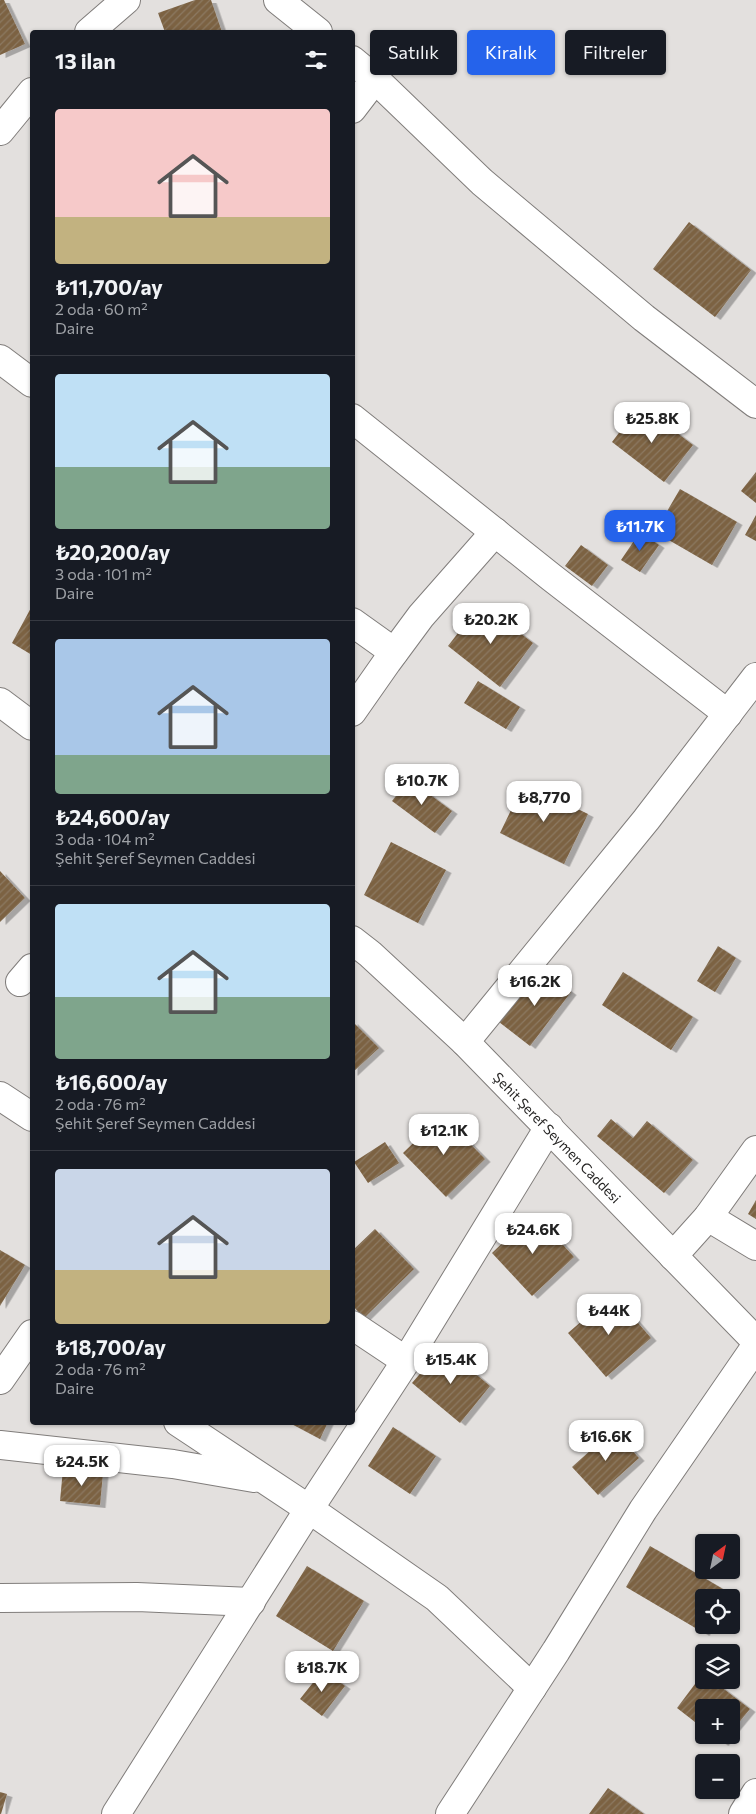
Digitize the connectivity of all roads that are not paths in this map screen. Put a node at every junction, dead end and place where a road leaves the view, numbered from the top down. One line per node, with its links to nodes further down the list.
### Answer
1 (126, 0): 3 (street)
2 (278, 0): 4 (street)
3 (91, 30)
4 (316, 30)
5 (355, 62): 6 (street)
6 (375, 79): 8 (street); 12 (street)
7 (30, 94): 9 (street)
8 (355, 105)
9 (0, 131)
10 (0, 359): 11 (street)
11 (30, 382)
12 (756, 404)
13 (355, 420): 14 (street)
14 (495, 532): 16 (street); 20 (street)
15 (355, 624): 16 (street)
16 (394, 652): 19 (street)
17 (756, 677): 20 (street)
18 (0, 702): 21 (street)
19 (355, 708)
20 (728, 714): 23 (street)
21 (30, 724)
22 (355, 942): 23 (street, Şehit Şeref Seymen Caddesi)
23 (465, 1042): 26 (street, Şehit Şeref Seymen Caddesi)
24 (0, 1096): 25 (street)
25 (30, 1116)
26 (549, 1127): 30 (street, Şehit Şeref Seymen Caddesi); 35 (street)
27 (756, 1150): 28 (street)
28 (708, 1217): 29 (street); 30 (street)
29 (756, 1246)
30 (673, 1256): 33 (street, Şehit Şeref Seymen Caddesi)
31 (355, 1327): 35 (street)
32 (30, 1337): 36 (street)
33 (756, 1341)
34 (756, 1346): 43 (street)
35 (406, 1361): 40 (street)
36 (0, 1380)
37 (182, 1425): 39 (street)
38 (0, 1445): 39 (street)
39 (265, 1480): 40 (street)
40 (309, 1509): 42 (street); 43 (street)
41 (0, 1598): 42 (street)
42 (251, 1602): 45 (street)
43 (532, 1688): 46 (street)
44 (756, 1793): 47 (street)
45 (116, 1814)
46 (450, 1814)
47 (743, 1814)

